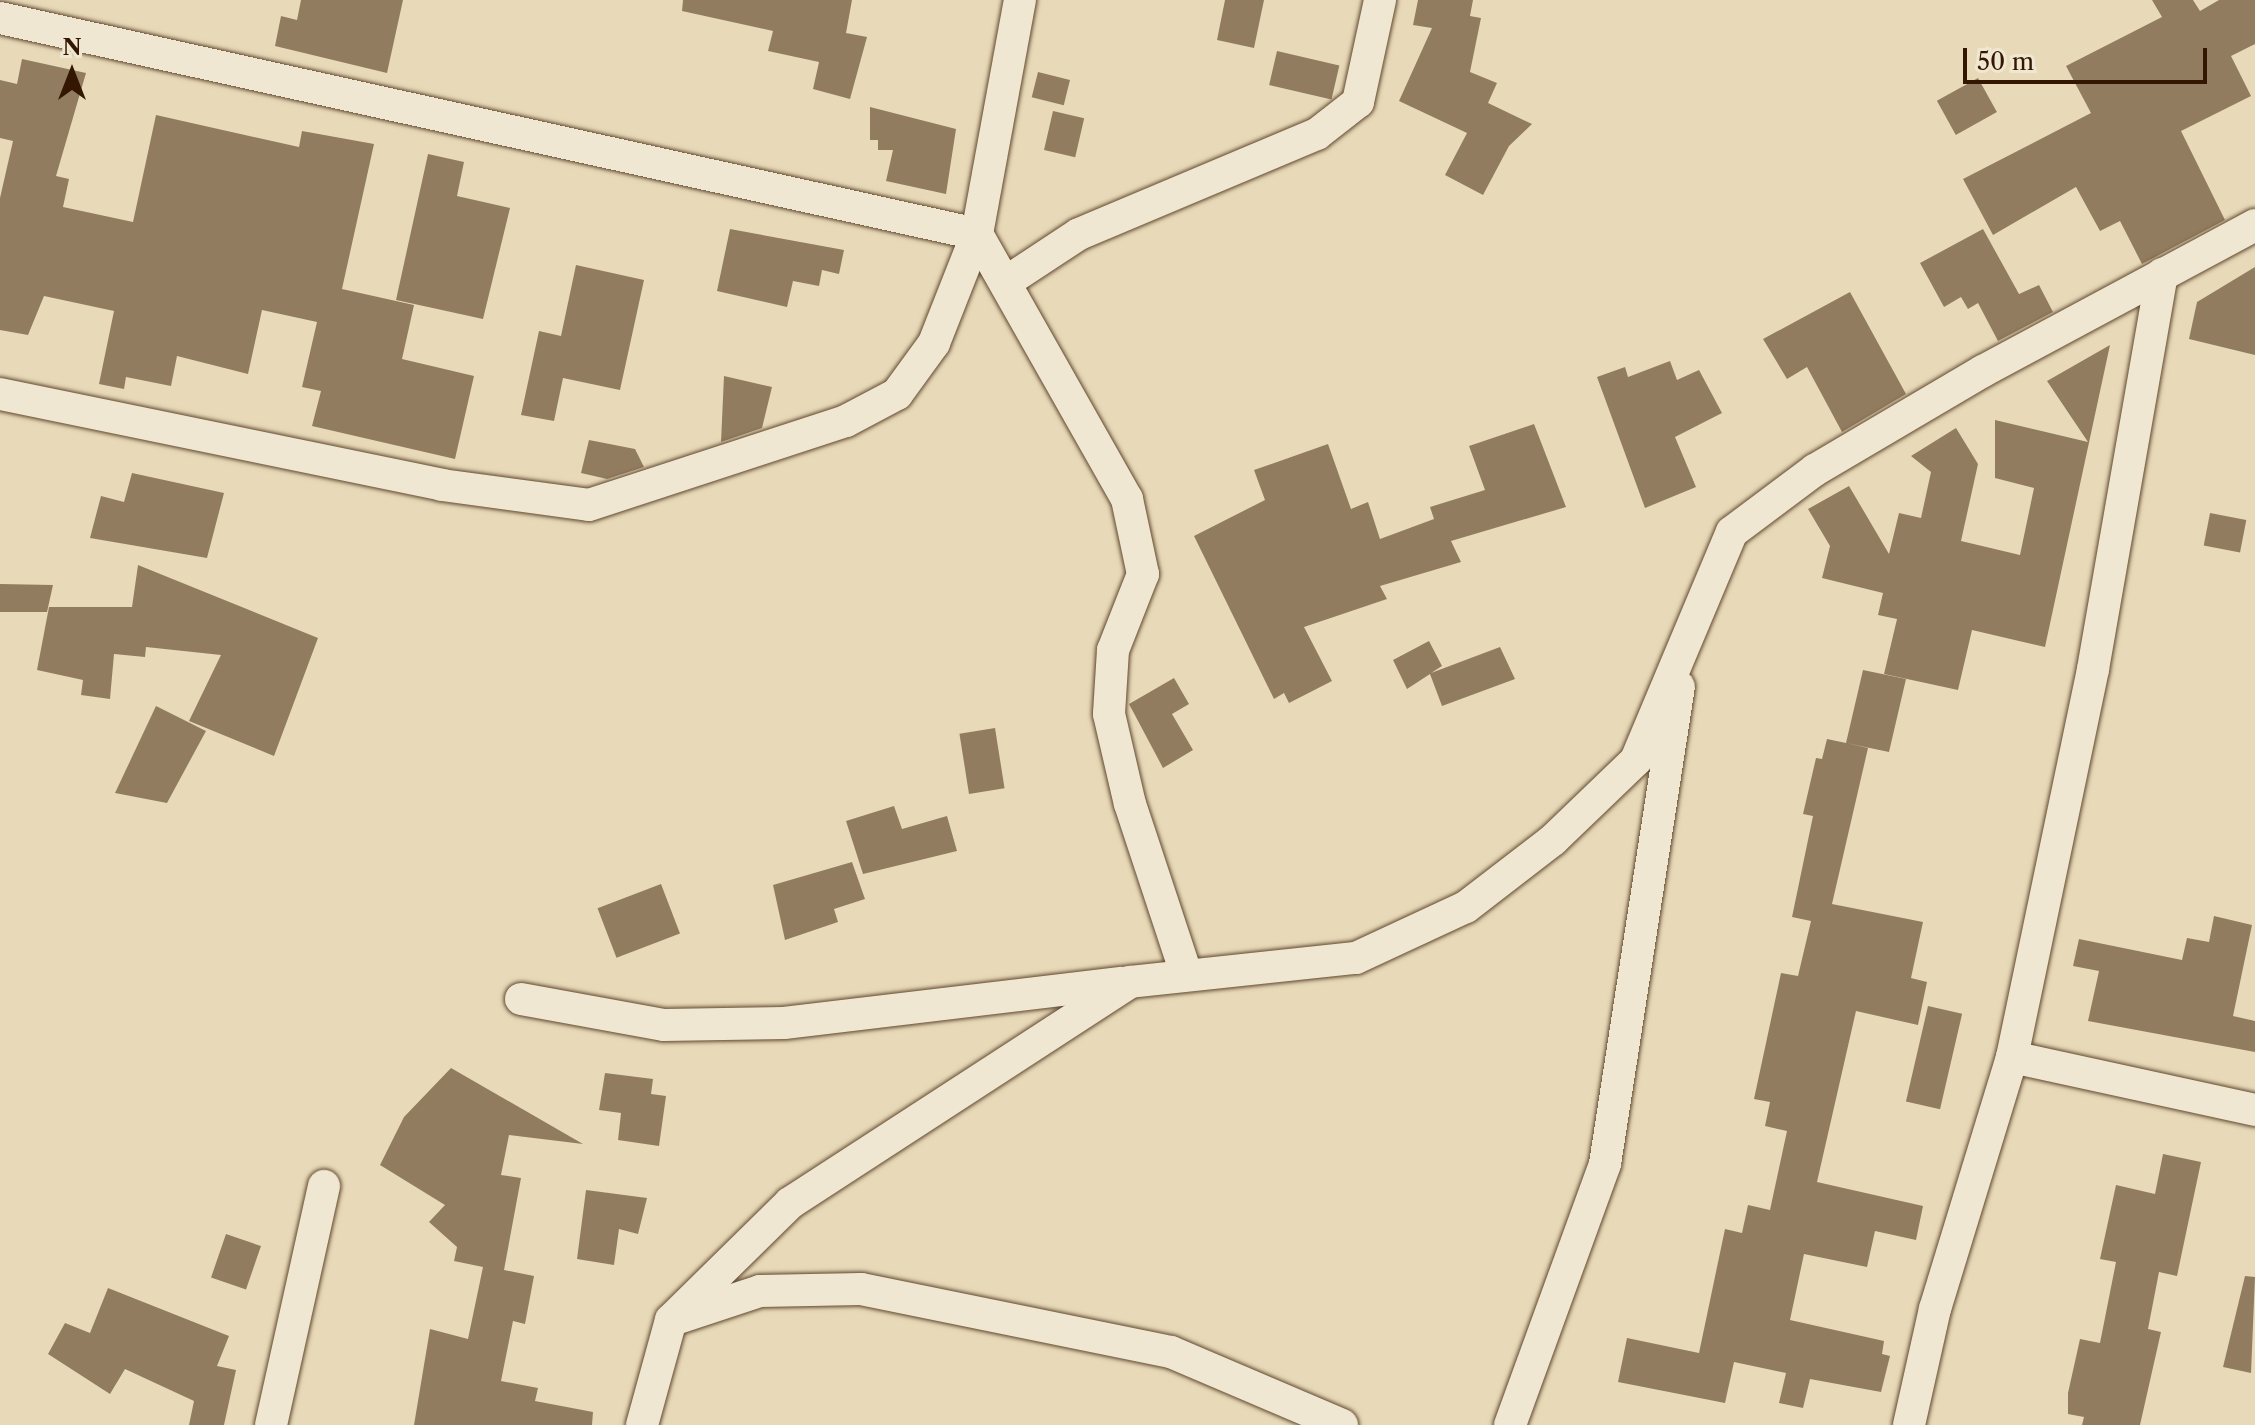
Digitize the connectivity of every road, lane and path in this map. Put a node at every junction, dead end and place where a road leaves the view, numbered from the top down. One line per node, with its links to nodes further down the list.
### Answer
1 (1020, 0): 5 (street)
2 (1380, 0): 7 (street)
3 (0, 18): 5 (street)
4 (2255, 225): 6 (street)
5 (977, 234): 7 (street); 8 (street)
6 (2162, 274): 9 (street); 13 (street)
7 (1006, 282): 10 (street)
8 (0, 394)
9 (1689, 627): 10 (street); 20 (street)
10 (1186, 973): 11 (street)
11 (1130, 982): 12 (street); 16 (street)
12 (521, 999)
13 (2012, 1057): 14 (street); 21 (street)
14 (2255, 1110)
15 (324, 1186): 17 (street)
16 (671, 1320): 18 (street); 19 (street)
17 (271, 1425)
18 (642, 1425)
19 (1342, 1425)
20 (1510, 1425)
21 (1909, 1425)

